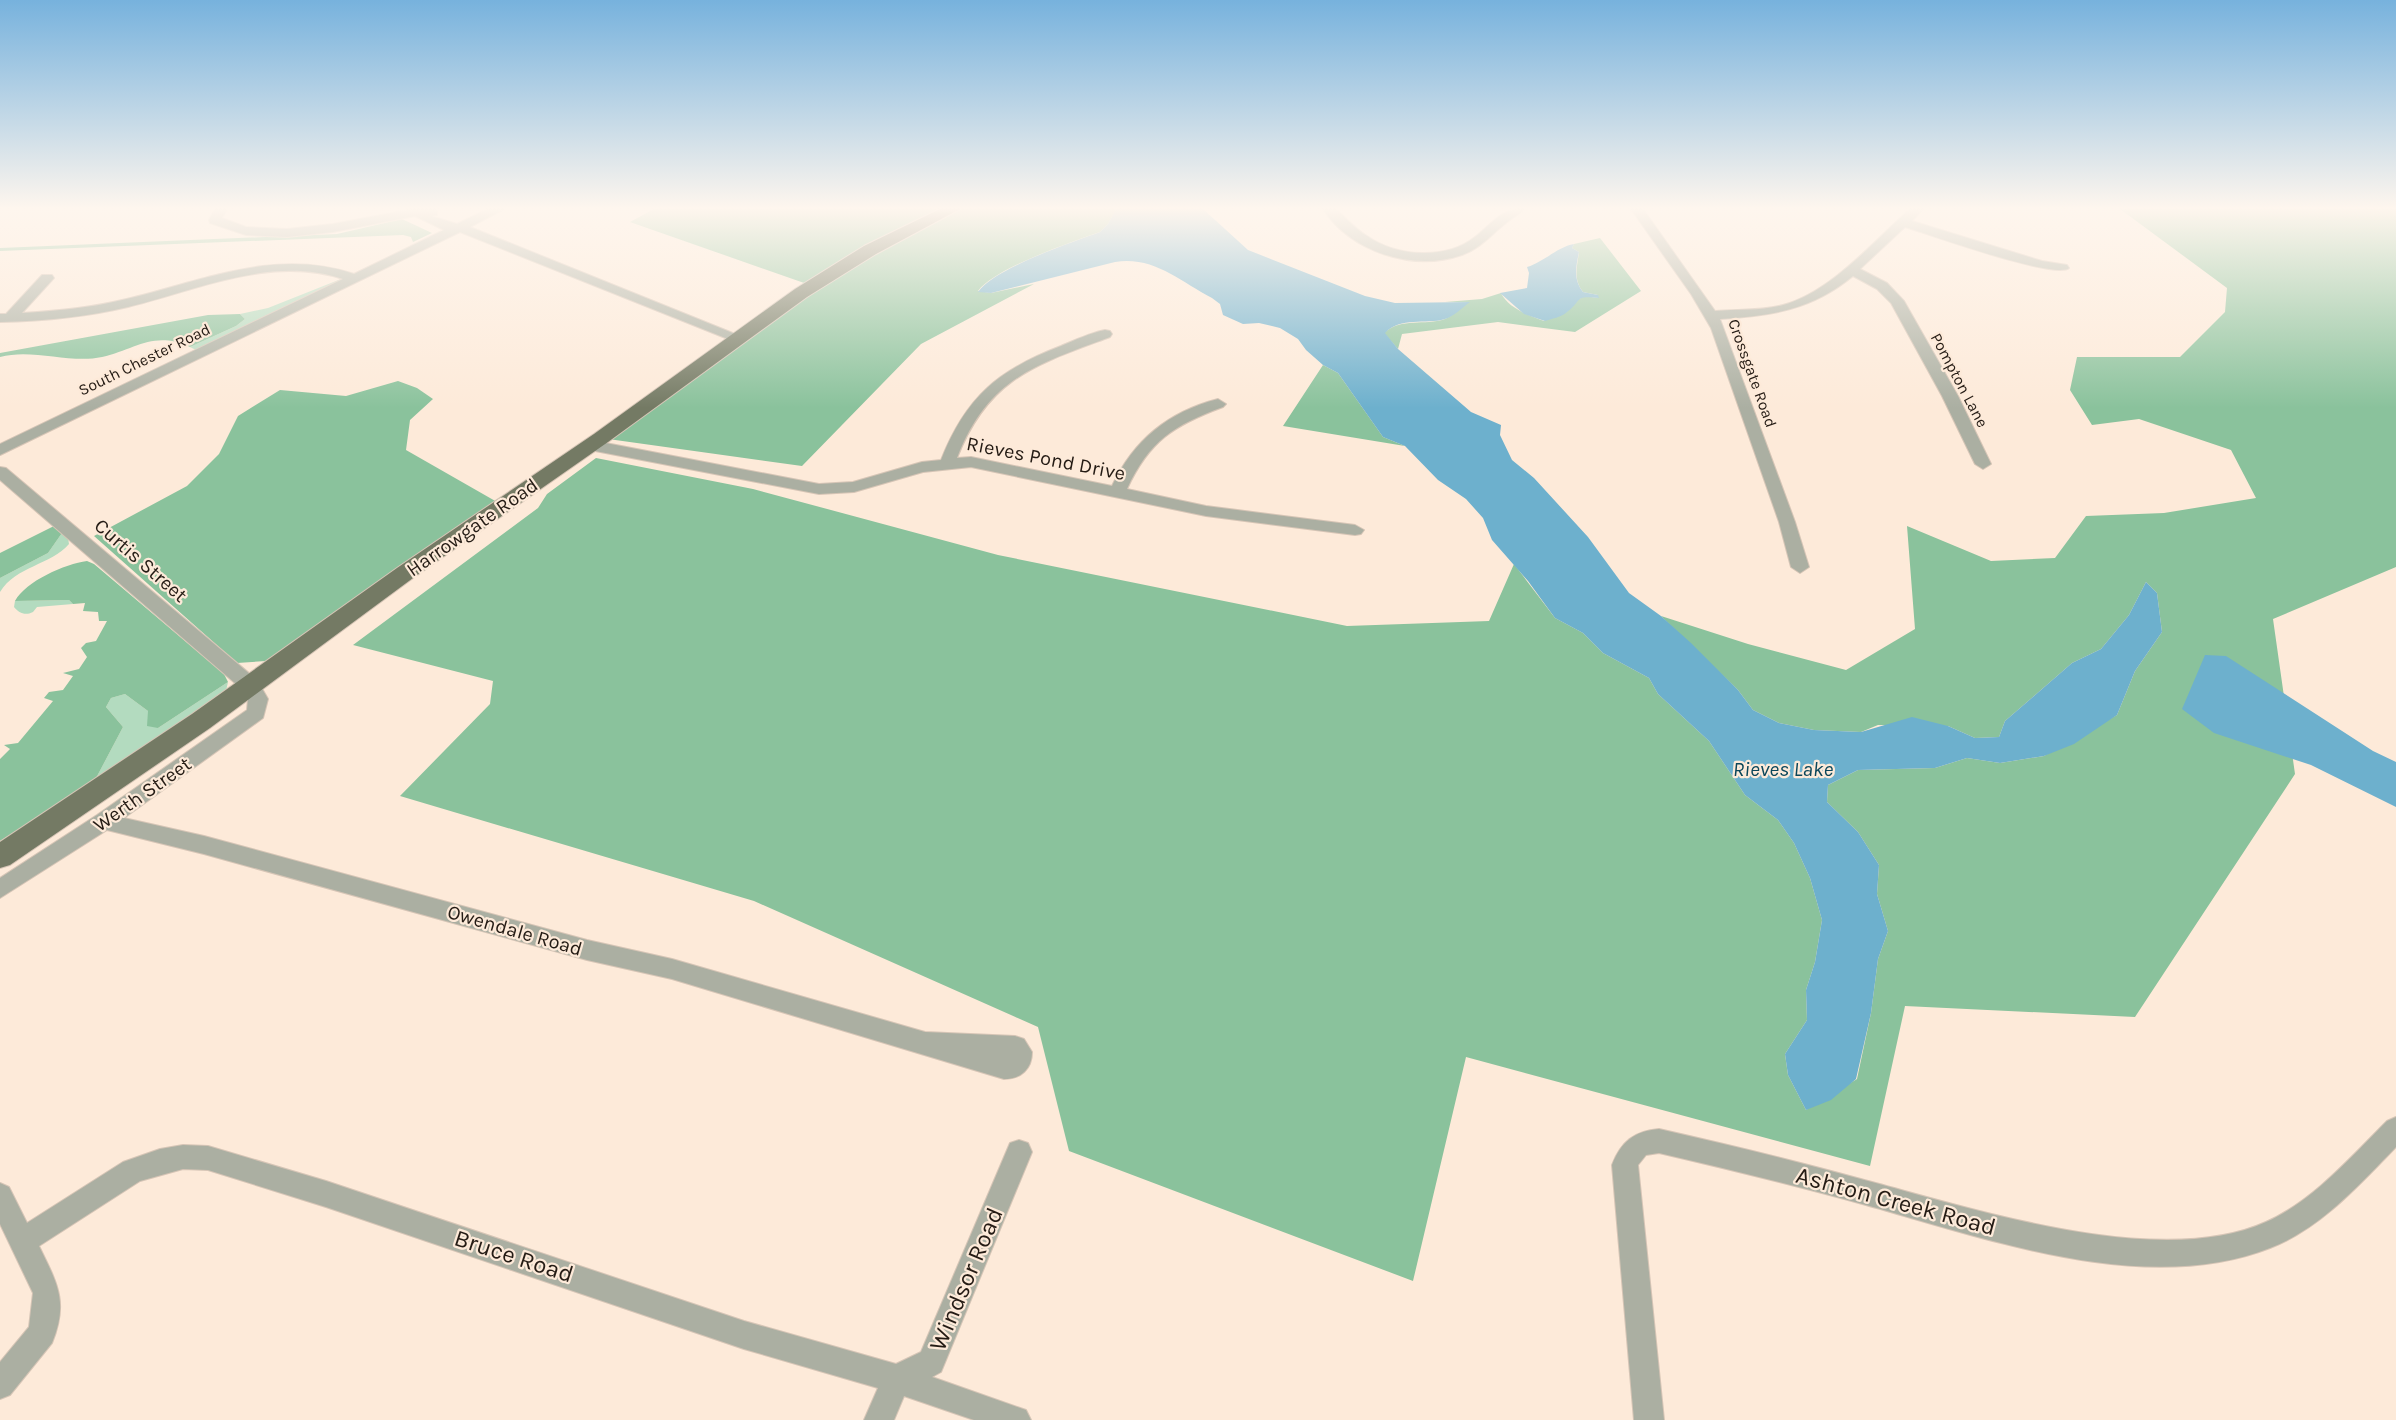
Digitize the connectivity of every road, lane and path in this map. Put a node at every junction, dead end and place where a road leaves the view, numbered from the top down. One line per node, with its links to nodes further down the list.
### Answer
1 (230, 275): 12 (street)
2 (348, 275): 10 (street)
3 (360, 275): 10 (street, South Chester Road)
4 (579, 275): 14 (street)
5 (828, 275): 14 (main road, Harrowgate Road)
6 (1683, 275): 11 (street, Crossgate Road)
7 (1842, 275): 11 (street)
8 (1862, 275): 19 (street, Pompton Lane)
9 (47, 278): 12 (street)
10 (354, 278): 17 (street, South Chester Road)
11 (1711, 315): 23 (street, Crossgate Road)
12 (5, 318)
13 (1104, 334): 18 (street)
14 (738, 338): 16 (main road, Harrowgate Road)
15 (1218, 404): 21 (street)
16 (590, 445): 18 (street, Rieves Pond Drive); 24 (main road, Harrowgate Road)
17 (0, 450)
18 (948, 462): 21 (street, Rieves Pond Drive)
19 (1983, 464)
20 (0, 472): 24 (street, Curtis Street)
21 (1117, 492): 22 (street, Rieves Pond Drive)
22 (1355, 530)
23 (1800, 567)
24 (250, 685): 25 (street, Werth Street); 26 (main road, Harrowgate Road)
25 (104, 821): 27 (street, Werth Street); 28 (street, Owendale Road)
26 (0, 857)
27 (0, 889)
28 (925, 1043)
29 (2396, 1129): 37 (street, Ashton Creek Road)
30 (1019, 1152): 33 (street, Windsor Road)
31 (0, 1196): 32 (street)
32 (23, 1241): 33 (street, Bruce Road); 34 (street)
33 (897, 1379): 35 (street); 36 (street, Bruce Road)
34 (0, 1384)
35 (879, 1420)
36 (1016, 1420)
37 (1648, 1420)

